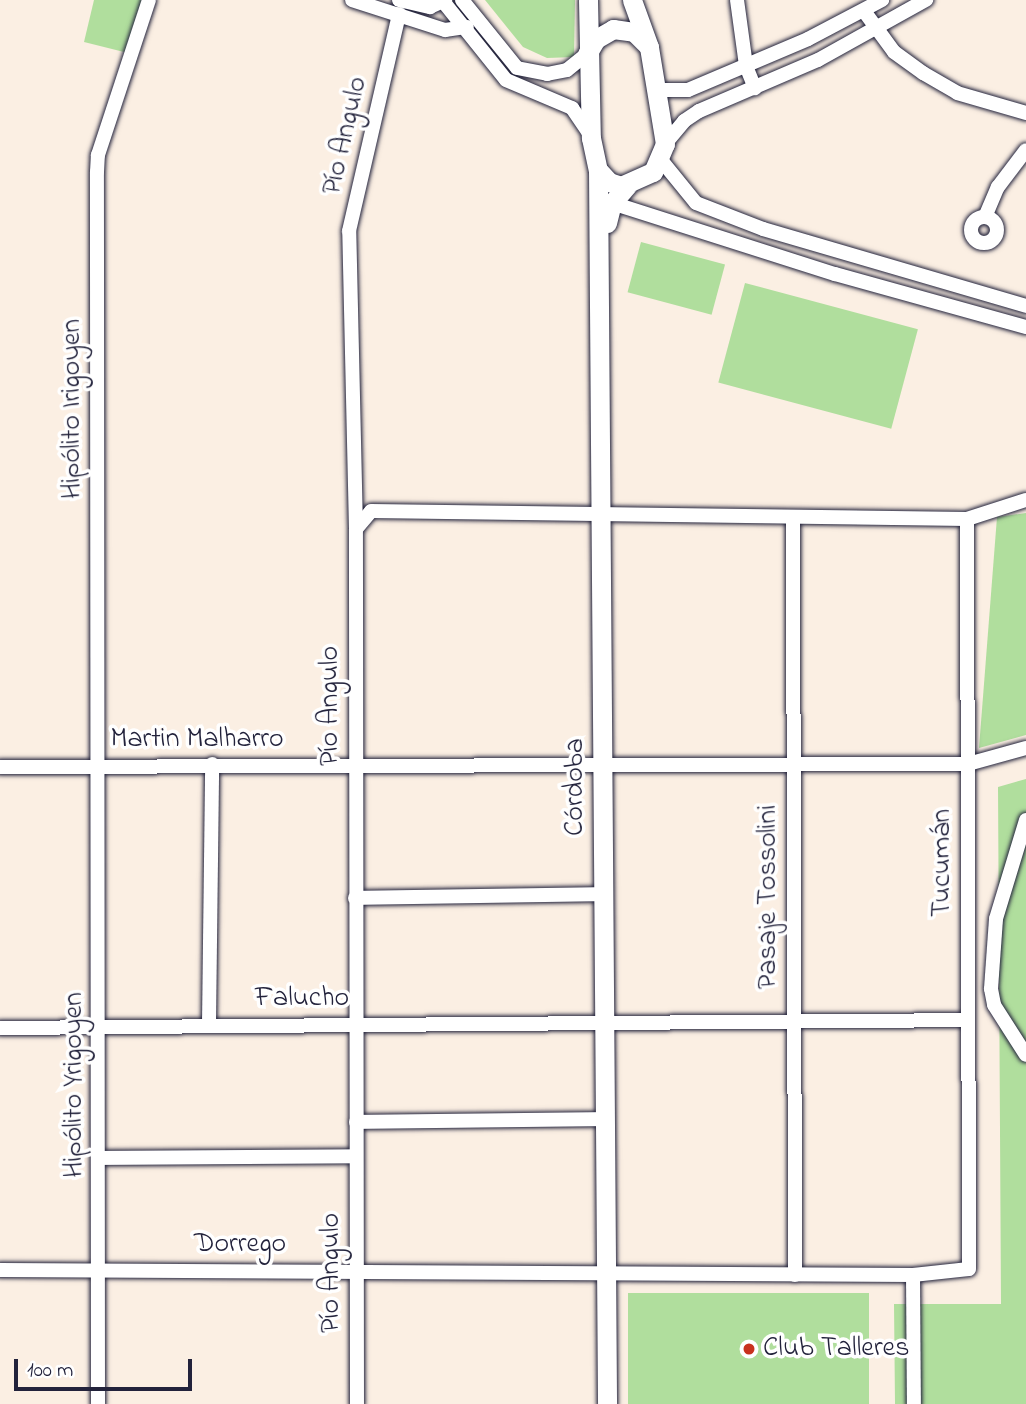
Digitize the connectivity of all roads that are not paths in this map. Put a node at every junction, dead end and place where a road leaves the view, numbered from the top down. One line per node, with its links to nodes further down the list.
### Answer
1 (149, 0): 41 (street, Hipólito Irigoyen)
2 (352, 0): 10 (street)
3 (462, 0): 12 (street)
4 (588, 0): 16 (street, Córdoba)
5 (632, 0): 15 (street)
6 (737, 0): 17 (street)
7 (882, 0): 11 (street)
8 (926, 0): 14 (street)
9 (443, 1): 10 (street); 13 (street)
10 (399, 7): 13 (street); 36 (street, Pío Angulo)
11 (864, 11): 14 (street); 17 (street)
12 (479, 21): 13 (street); 16 (street)
13 (463, 29): 21 (street)
14 (875, 32): 18 (street); 20 (street)
15 (649, 47): 16 (street); 19 (street)
16 (587, 54): 21 (street, Córdoba)
17 (746, 66): 18 (street); 19 (street)
18 (755, 88): 23 (street)
19 (658, 90): 23 (street)
20 (1026, 113)
21 (592, 138): 24 (street, Córdoba)
22 (1026, 150): 27 (street)
23 (663, 152): 25 (street); 28 (street)
24 (598, 170): 25 (street); 33 (street, Córdoba)
25 (627, 186): 26 (street)
26 (612, 202): 29 (street); 33 (street, Córdoba)
27 (985, 217)
28 (764, 229): 29 (street); 30 (street)
29 (788, 259): 31 (street)
30 (1026, 306)
31 (1026, 327)
32 (1026, 500): 35 (street)
33 (606, 514): 34 (street); 36 (street); 43 (street, Córdoba)
34 (793, 518): 35 (street); 44 (street, Pasaje Tossolini)
35 (967, 519): 40 (street, Tucumán)
36 (356, 529): 39 (street, Pío Angulo)
37 (1026, 748): 40 (street, Martin Malharro)
38 (212, 764): 39 (street, Martin Malharro); 41 (street, Martin Malharro); 52 (street)
39 (355, 764): 43 (street, Martin Malharro); 47 (street, Pío Angulo)
40 (968, 764): 44 (street, Martin Malharro); 49 (street, Tucumán)
41 (97, 765): 42 (street, Martin Malharro); 53 (street, Hipólito Yrigoyen)
42 (0, 767)
43 (608, 767): 44 (street, Martin Malharro); 46 (street, Córdoba); 50 (street, Córdoba)
44 (794, 767): 48 (street, Pasaje Tossolini)
45 (1026, 820): 55 (street)
46 (604, 894): 47 (street); 50 (street, Córdoba)
47 (355, 898): 51 (street, Pío Angulo)
48 (794, 1020): 49 (street, Falucho); 50 (street, Falucho); 65 (street, Pasaje Tossolini)
49 (968, 1020): 61 (street, Tucumán)
50 (608, 1021): 51 (street, Falucho); 56 (street, Córdoba); 64 (street, Córdoba)
51 (356, 1023): 52 (street, Falucho); 57 (street, Pío Angulo)
52 (209, 1024): 53 (street, Falucho)
53 (100, 1025): 54 (street, Falucho); 59 (street, Hipólito Yrigoyen)
54 (0, 1028)
55 (1026, 1055)
56 (604, 1119): 57 (street); 64 (street, Córdoba)
57 (356, 1122): 58 (street, Pío Angulo)
58 (356, 1156): 59 (street); 63 (street, Pío Angulo)
59 (99, 1158): 60 (street, Hipólito Yrigoyen)
60 (99, 1269): 62 (street, Dorrego); 63 (street, Dorrego); 67 (street, Hipólito Yrigoyen)
61 (970, 1269): 66 (street, Dorrego)
62 (0, 1270)
63 (356, 1270): 64 (street, Dorrego); 68 (street, Pío Angulo)
64 (610, 1273): 65 (street, Dorrego); 69 (street, Córdoba); 70 (street, Córdoba)
65 (795, 1275): 66 (street, Dorrego)
66 (912, 1275): 71 (street)
67 (98, 1404)
68 (357, 1404)
69 (607, 1404)
70 (614, 1404)
71 (914, 1404)

